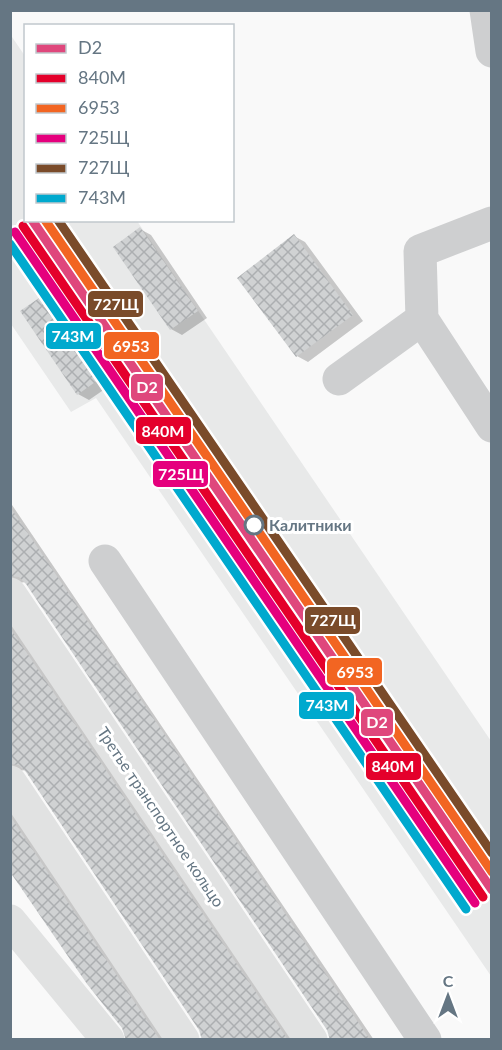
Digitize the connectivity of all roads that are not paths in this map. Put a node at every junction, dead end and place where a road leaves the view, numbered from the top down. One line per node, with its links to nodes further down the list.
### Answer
1 (486, 10): 2 (lane)
2 (492, 51)
3 (492, 223): 4 (lane)
4 (423, 319): 5 (lane); 6 (lane)
5 (339, 379)
6 (492, 426)
7 (105, 561): 14 (lane)
8 (10, 594): 13 (main road, Третье транспортное кольцо)
9 (10, 782): 12 (main road)
10 (10, 921): 11 (main road)
11 (108, 1040)
12 (183, 1040)
13 (311, 1040)
14 (425, 1040)

